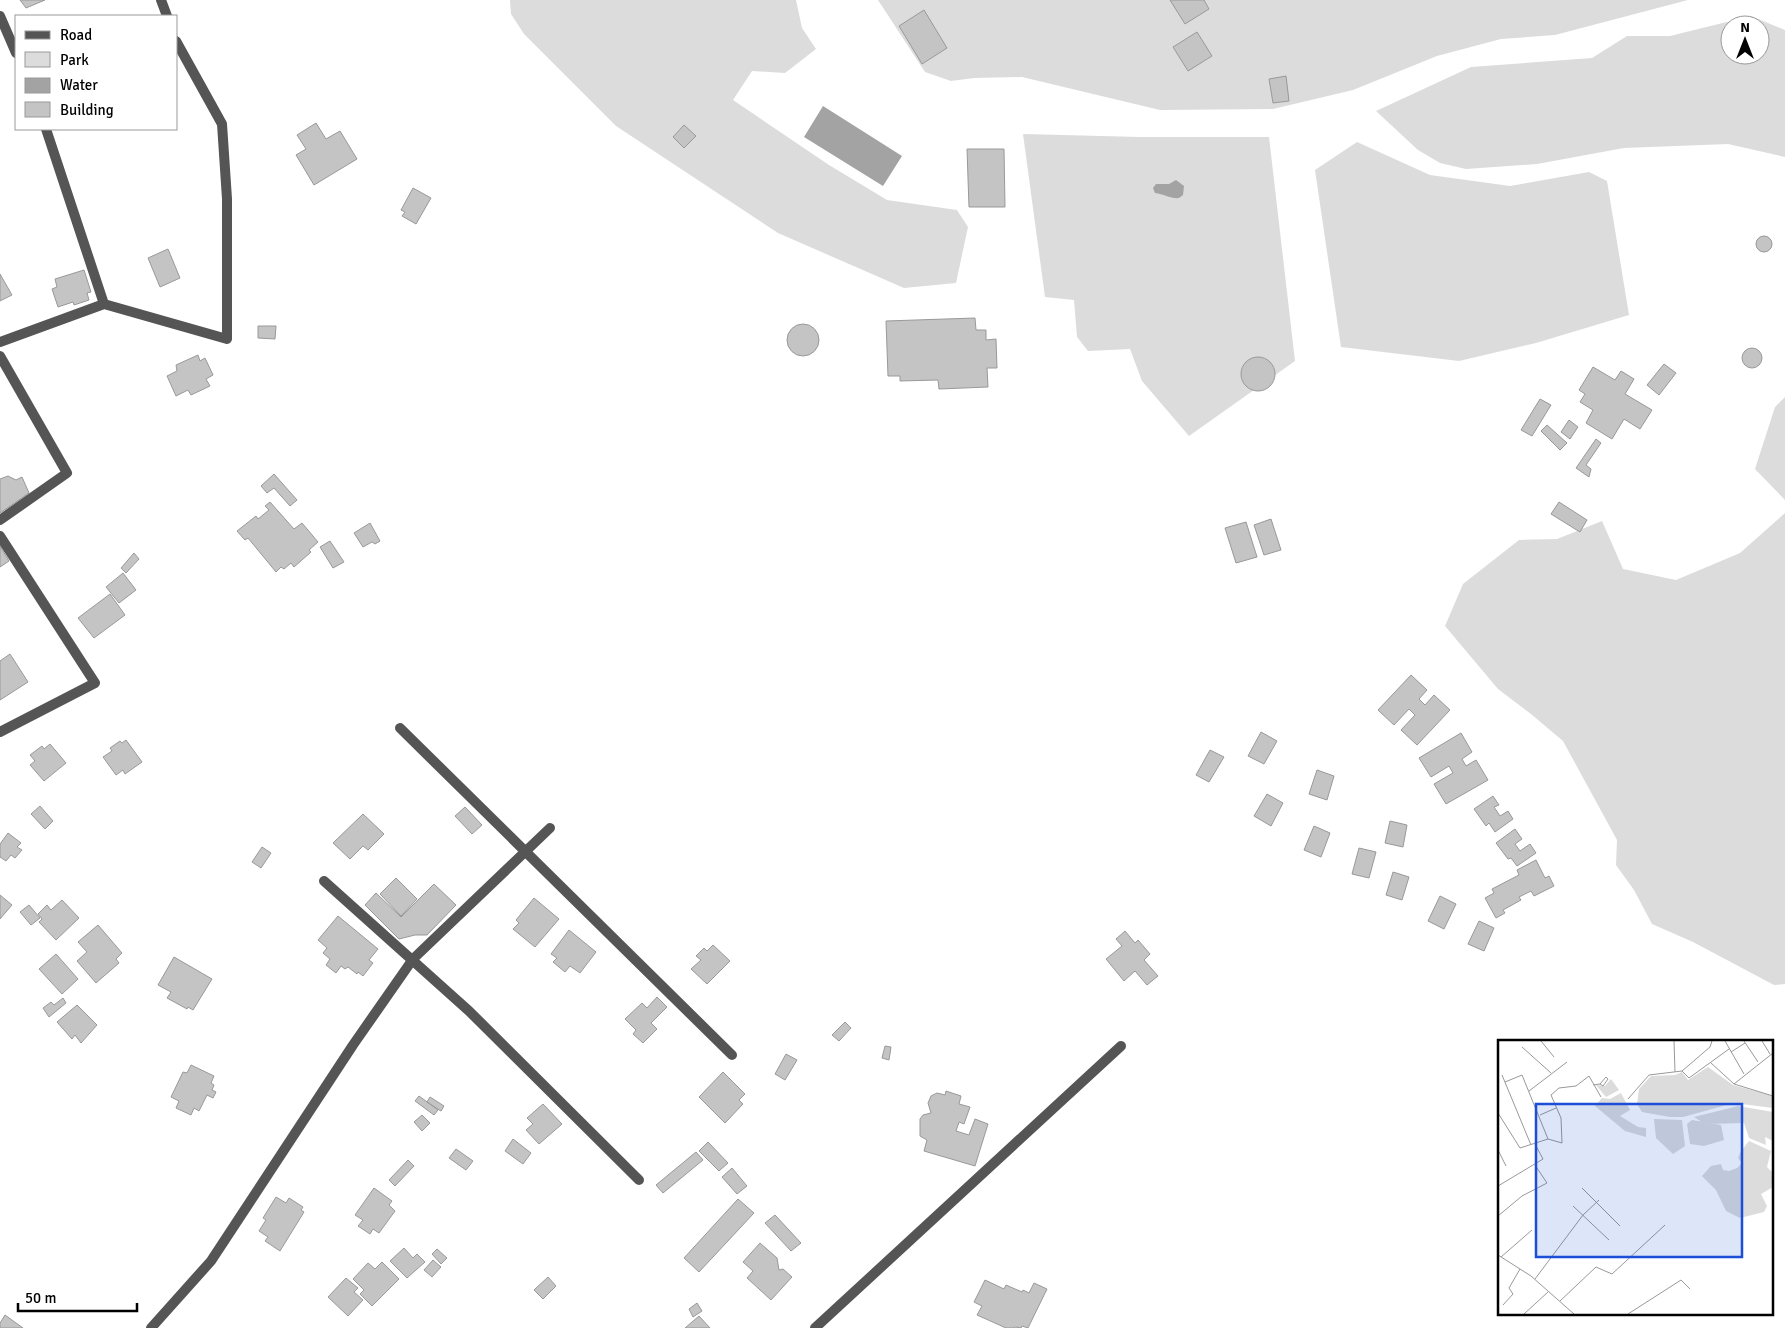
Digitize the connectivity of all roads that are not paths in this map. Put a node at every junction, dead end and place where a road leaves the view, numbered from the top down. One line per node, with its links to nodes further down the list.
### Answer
1 (161, 0): 2 (street)
2 (167, 15)
3 (0, 16): 5 (street)
4 (178, 45): 7 (street)
5 (15, 51)
6 (46, 130): 7 (street)
7 (104, 304): 8 (street)
8 (0, 342)
9 (0, 356): 10 (street)
10 (0, 520)
11 (0, 536): 13 (street)
12 (400, 728): 15 (street)
13 (0, 732)
14 (550, 828): 15 (street)
15 (526, 851): 17 (street); 19 (street)
16 (324, 882): 17 (street)
17 (413, 960): 20 (street); 21 (street)
18 (1121, 1046): 22 (street)
19 (732, 1055)
20 (639, 1180)
21 (151, 1328)
22 (815, 1328)

